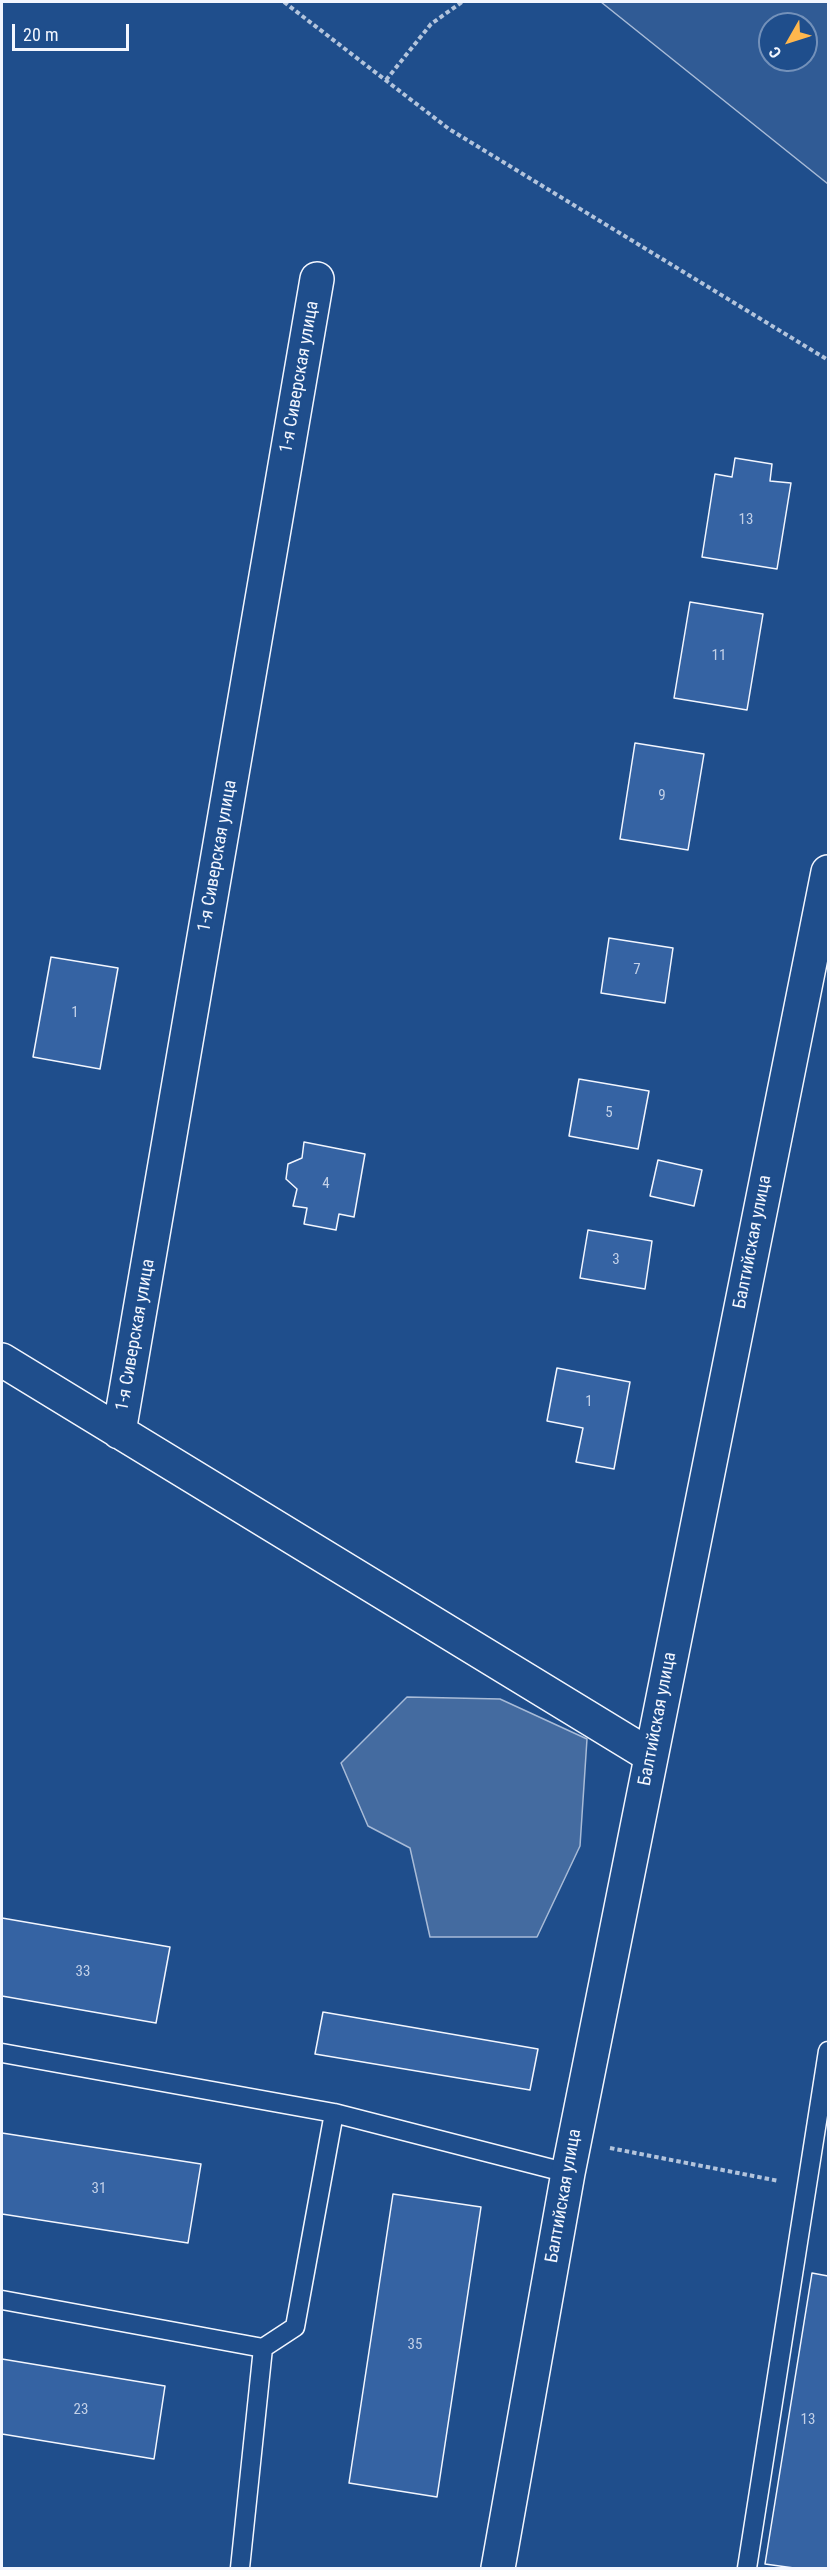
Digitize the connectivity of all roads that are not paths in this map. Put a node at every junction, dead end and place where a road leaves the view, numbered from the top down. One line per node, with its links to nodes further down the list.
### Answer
1 (317, 279): 4 (street, 1-я Сиверская улица)
2 (828, 872): 5 (street, Балтийская улица)
3 (2, 1360): 4 (street)
4 (119, 1432): 5 (street)
5 (651, 1756): 9 (street, Балтийская улица)
6 (828, 2051): 14 (lane)
7 (2, 2053): 8 (lane)
8 (334, 2113): 9 (lane); 11 (lane)
9 (568, 2173): 13 (street, Балтийская улица)
10 (2, 2300): 11 (lane)
11 (263, 2348): 12 (lane)
12 (240, 2568)
13 (498, 2568)
14 (747, 2568)

